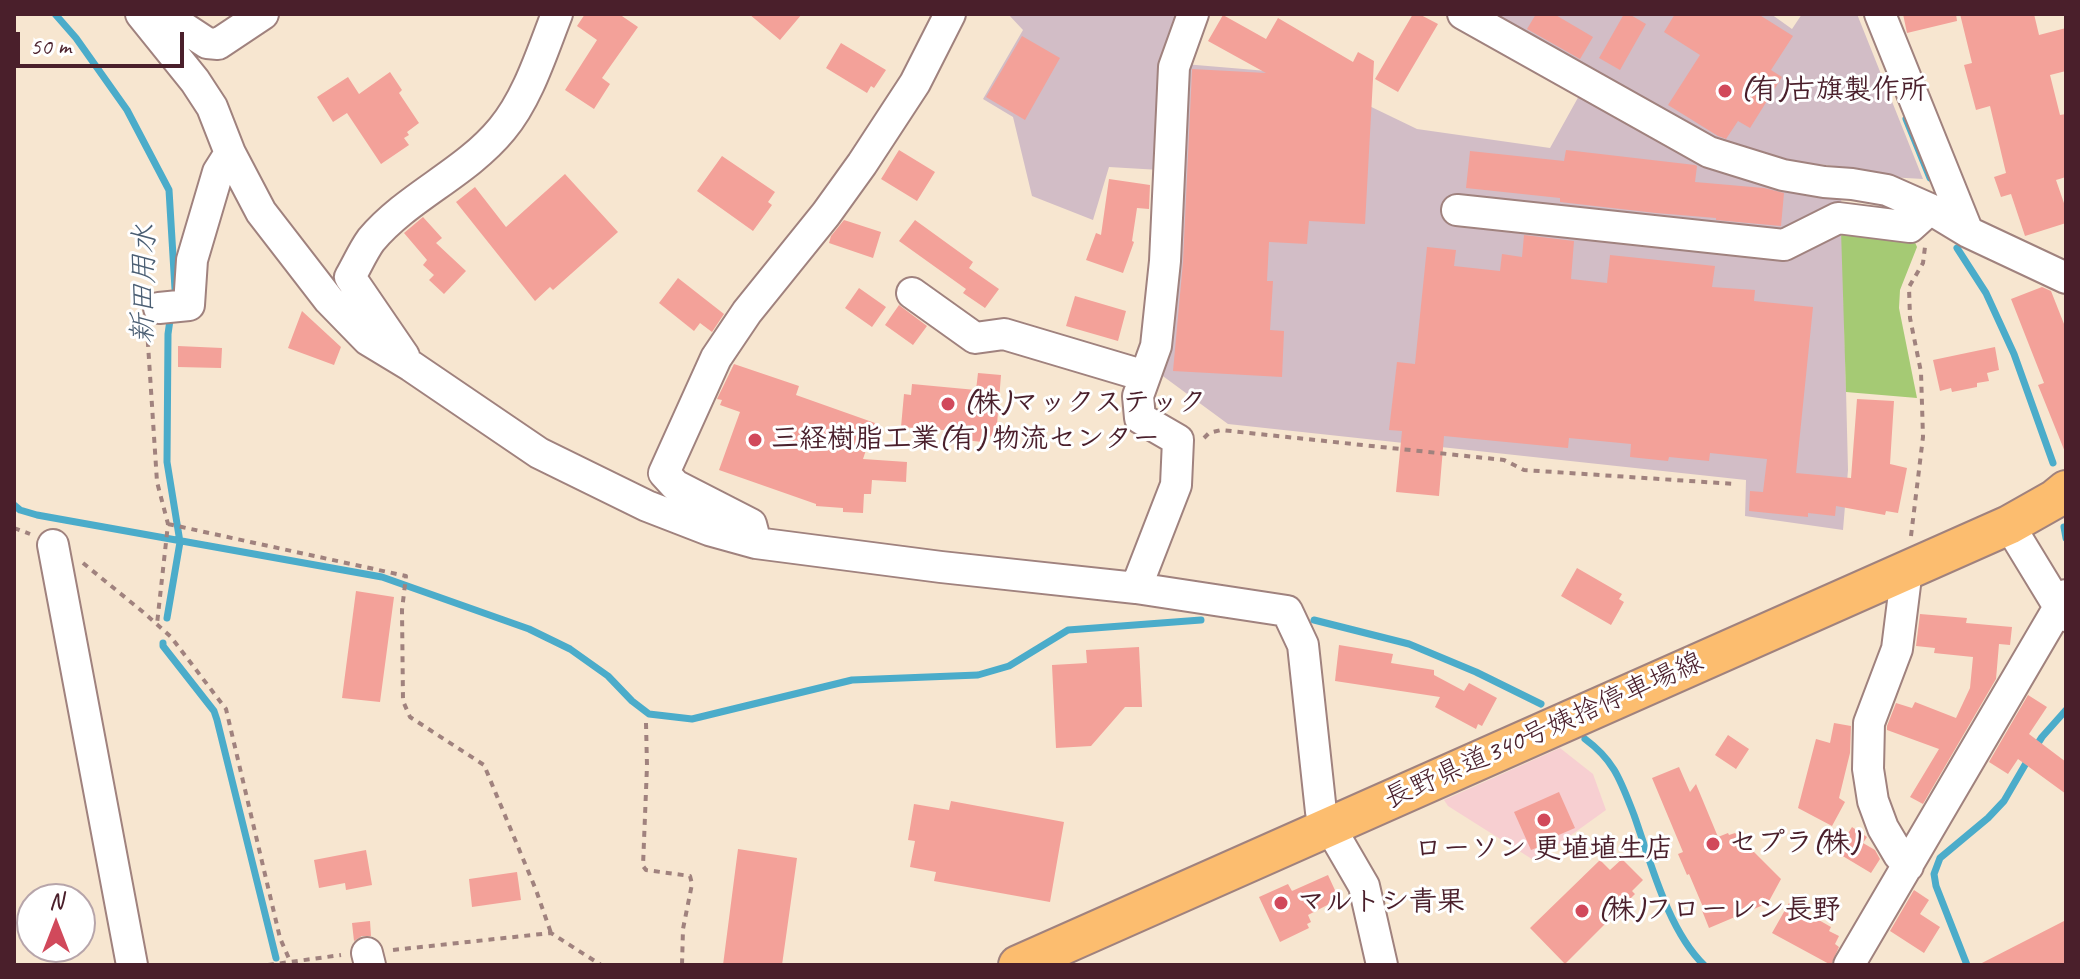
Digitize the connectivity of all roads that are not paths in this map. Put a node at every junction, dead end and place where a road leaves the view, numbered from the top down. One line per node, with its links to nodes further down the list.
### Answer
1 (141, 14): 9 (street)
2 (156, 14): 3 (street)
3 (263, 14)
4 (557, 14): 16 (street)
5 (950, 14): 20 (street)
6 (1193, 14): 17 (street)
7 (1463, 14): 10 (street)
8 (1880, 14): 12 (street)
9 (230, 153): 15 (street); 16 (street)
10 (1930, 209): 11 (street); 12 (street)
11 (1457, 210)
12 (1968, 232): 13 (street)
13 (2066, 278)
14 (912, 293): 17 (street)
15 (165, 312)
16 (411, 366): 20 (street)
17 (1145, 376): 23 (street)
18 (2066, 490): 19 (main road, 長野県道340号姨捨停車場線)
19 (2009, 525): 22 (main road, 長野県道340号姨捨停車場線); 24 (street)
20 (756, 543): 23 (street)
21 (53, 545): 27 (street)
22 (1907, 569): 25 (main road, 長野県道340号姨捨停車場線); 26 (street)
23 (1136, 588): 25 (street)
24 (2064, 606): 26 (street)
25 (1329, 827): 28 (main road, 長野県道340号姨捨停車場線); 29 (street)
26 (1908, 866): 30 (street)
27 (132, 965)
28 (1018, 965)
29 (1382, 965)
30 (1849, 965)

